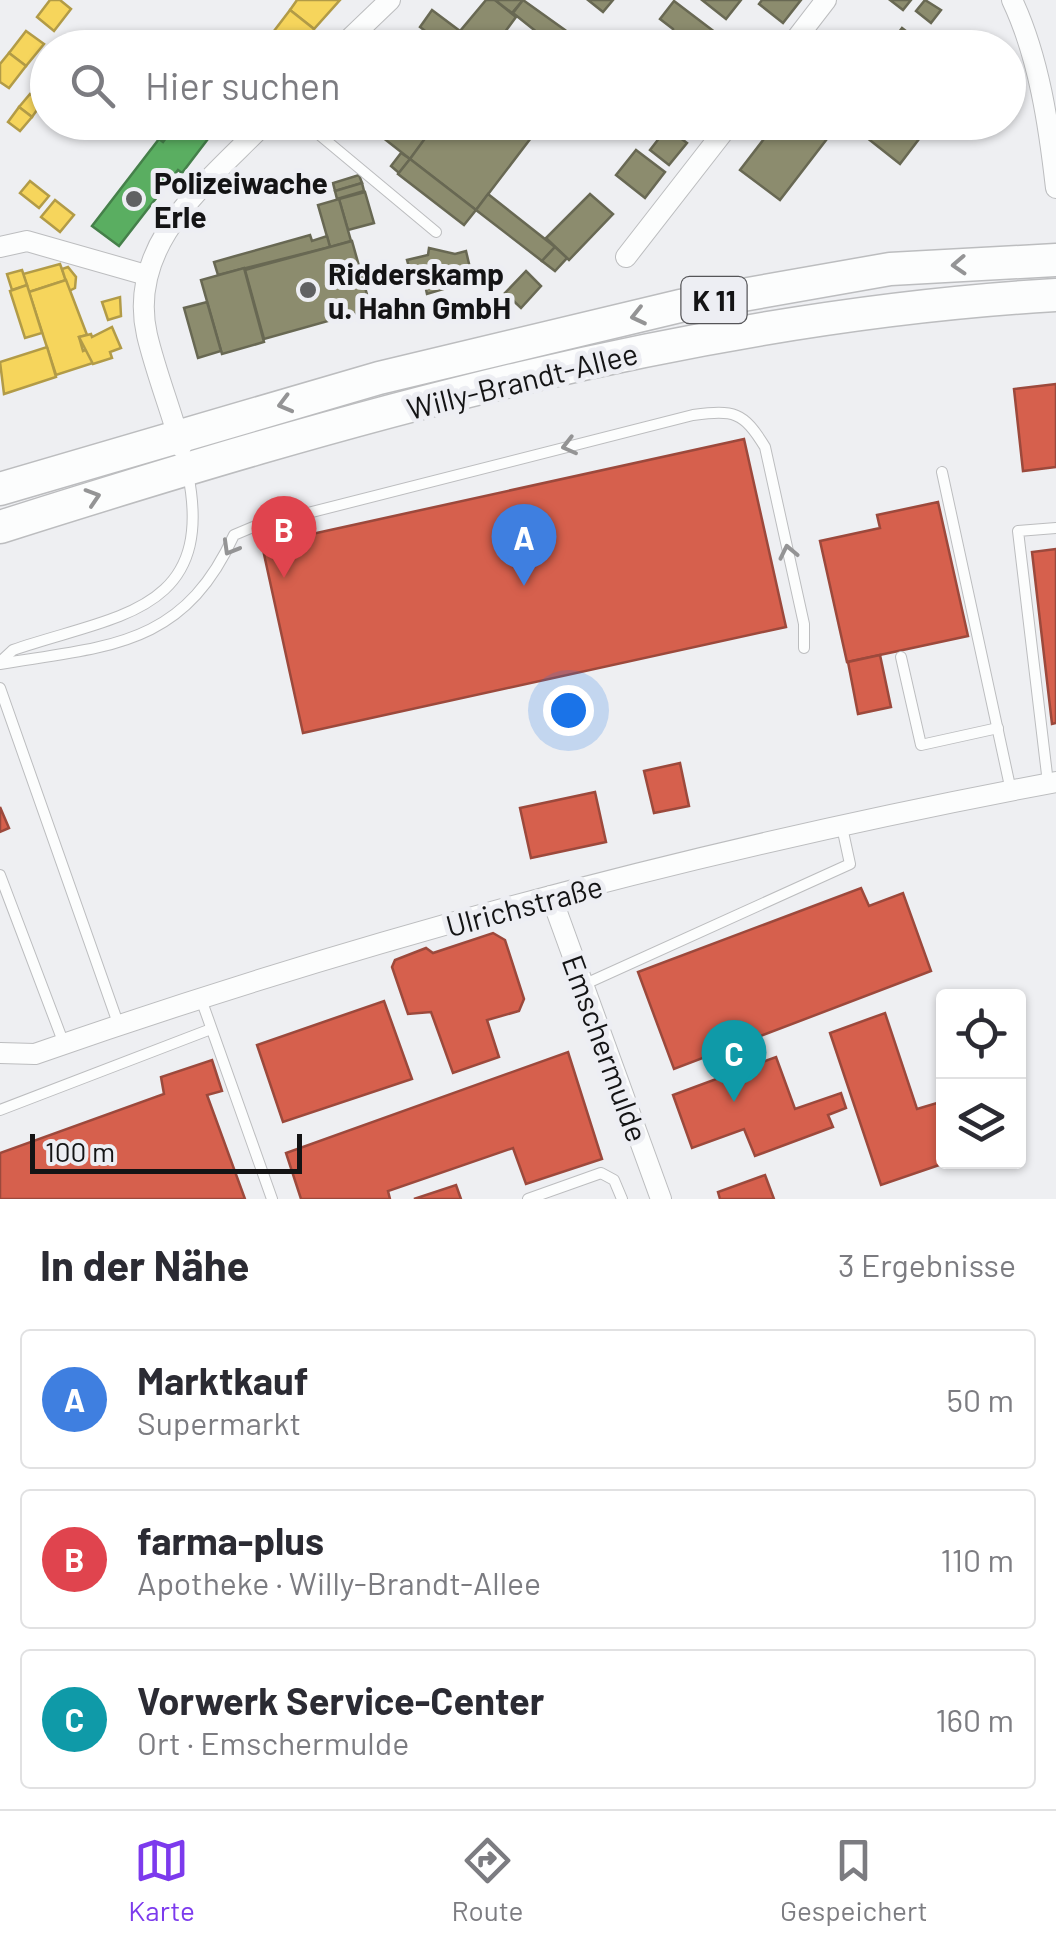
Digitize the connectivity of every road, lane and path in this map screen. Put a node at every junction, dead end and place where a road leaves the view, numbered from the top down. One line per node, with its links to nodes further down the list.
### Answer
1 (390, 0): 4 (street)
2 (826, 0): 5 (street)
3 (1012, 0): 6 (street)
4 (359, 30)
5 (803, 30)
6 (1021, 30)
7 (1026, 48): 11 (street)
8 (249, 140): 16 (street)
9 (326, 140): 12 (lane)
10 (717, 140): 14 (street)
11 (1056, 188)
12 (436, 232)
13 (0, 246): 16 (street)
14 (626, 258)
15 (1056, 260): 18 (main road, Willy-Brandt-Allee / K 11, one-way to 18)
16 (146, 275): 18 (street)
17 (1056, 296): 19 (main road, Willy-Brandt-Allee / K 11)
18 (178, 434): 19 (street); 21 (main road, Willy-Brandt-Allee / K 11)
19 (187, 468): 22 (main road, Willy-Brandt-Allee / K 11, one-way to 19); 26 (lane)
20 (942, 472): 28 (lane)
21 (0, 489)
22 (0, 527)
23 (1056, 528): 30 (lane)
24 (804, 648): 26 (lane, one-way to 26)
25 (901, 657): 28 (lane)
26 (0, 663)
27 (0, 688): 38 (lane)
28 (998, 728): 32 (lane)
29 (1056, 734): 30 (lane)
30 (1041, 736): 31 (lane)
31 (1052, 782): 32 (street, Ulrichstraße)
32 (1012, 791): 33 (street, Ulrichstraße)
33 (842, 827): 35 (street, Ulrichstraße); 36 (lane)
34 (0, 875): 40 (lane)
35 (551, 896): 36 (street, Emschermulde); 37 (street, Ulrichstraße)
36 (582, 985): 46 (street, Emschermulde)
37 (201, 999): 38 (street, Ulrichstraße); 39 (lane)
38 (119, 1026): 40 (street, Ulrichstraße)
39 (211, 1029): 42 (lane); 43 (lane)
40 (64, 1044): 41 (street, Ulrichstraße)
41 (0, 1053)
42 (0, 1110)
43 (272, 1199)
44 (528, 1199): 45 (lane)
45 (622, 1199)
46 (661, 1199)

